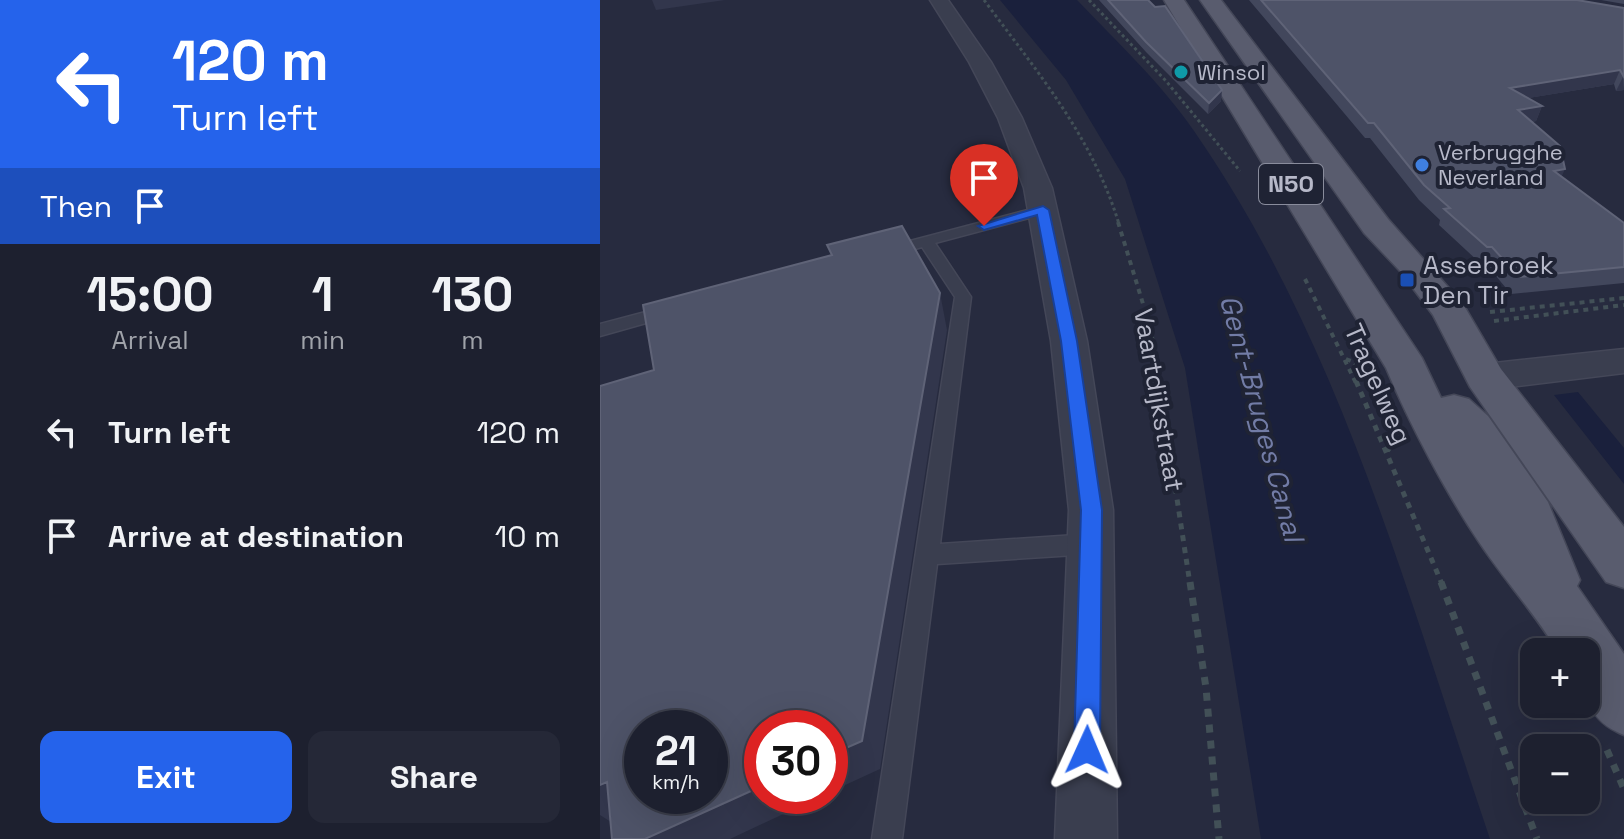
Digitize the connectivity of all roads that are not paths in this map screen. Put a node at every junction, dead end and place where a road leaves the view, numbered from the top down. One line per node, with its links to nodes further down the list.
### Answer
1 (939, 0): 4 (street)
2 (1174, 0): 14 (main road, N50)
3 (1210, 0): 10 (main road, N50)
4 (1043, 210): 5 (lane); 11 (street)
5 (926, 242): 6 (lane); 12 (lane)
6 (896, 250)
7 (689, 306): 8 (lane)
8 (600, 330)
9 (1624, 361): 10 (street)
10 (1485, 377): 13 (main road, N50)
11 (1091, 544): 12 (lane); 16 (street)
12 (927, 555): 15 (lane)
13 (1624, 566)
14 (1624, 706)
15 (887, 839)
16 (1086, 839)

